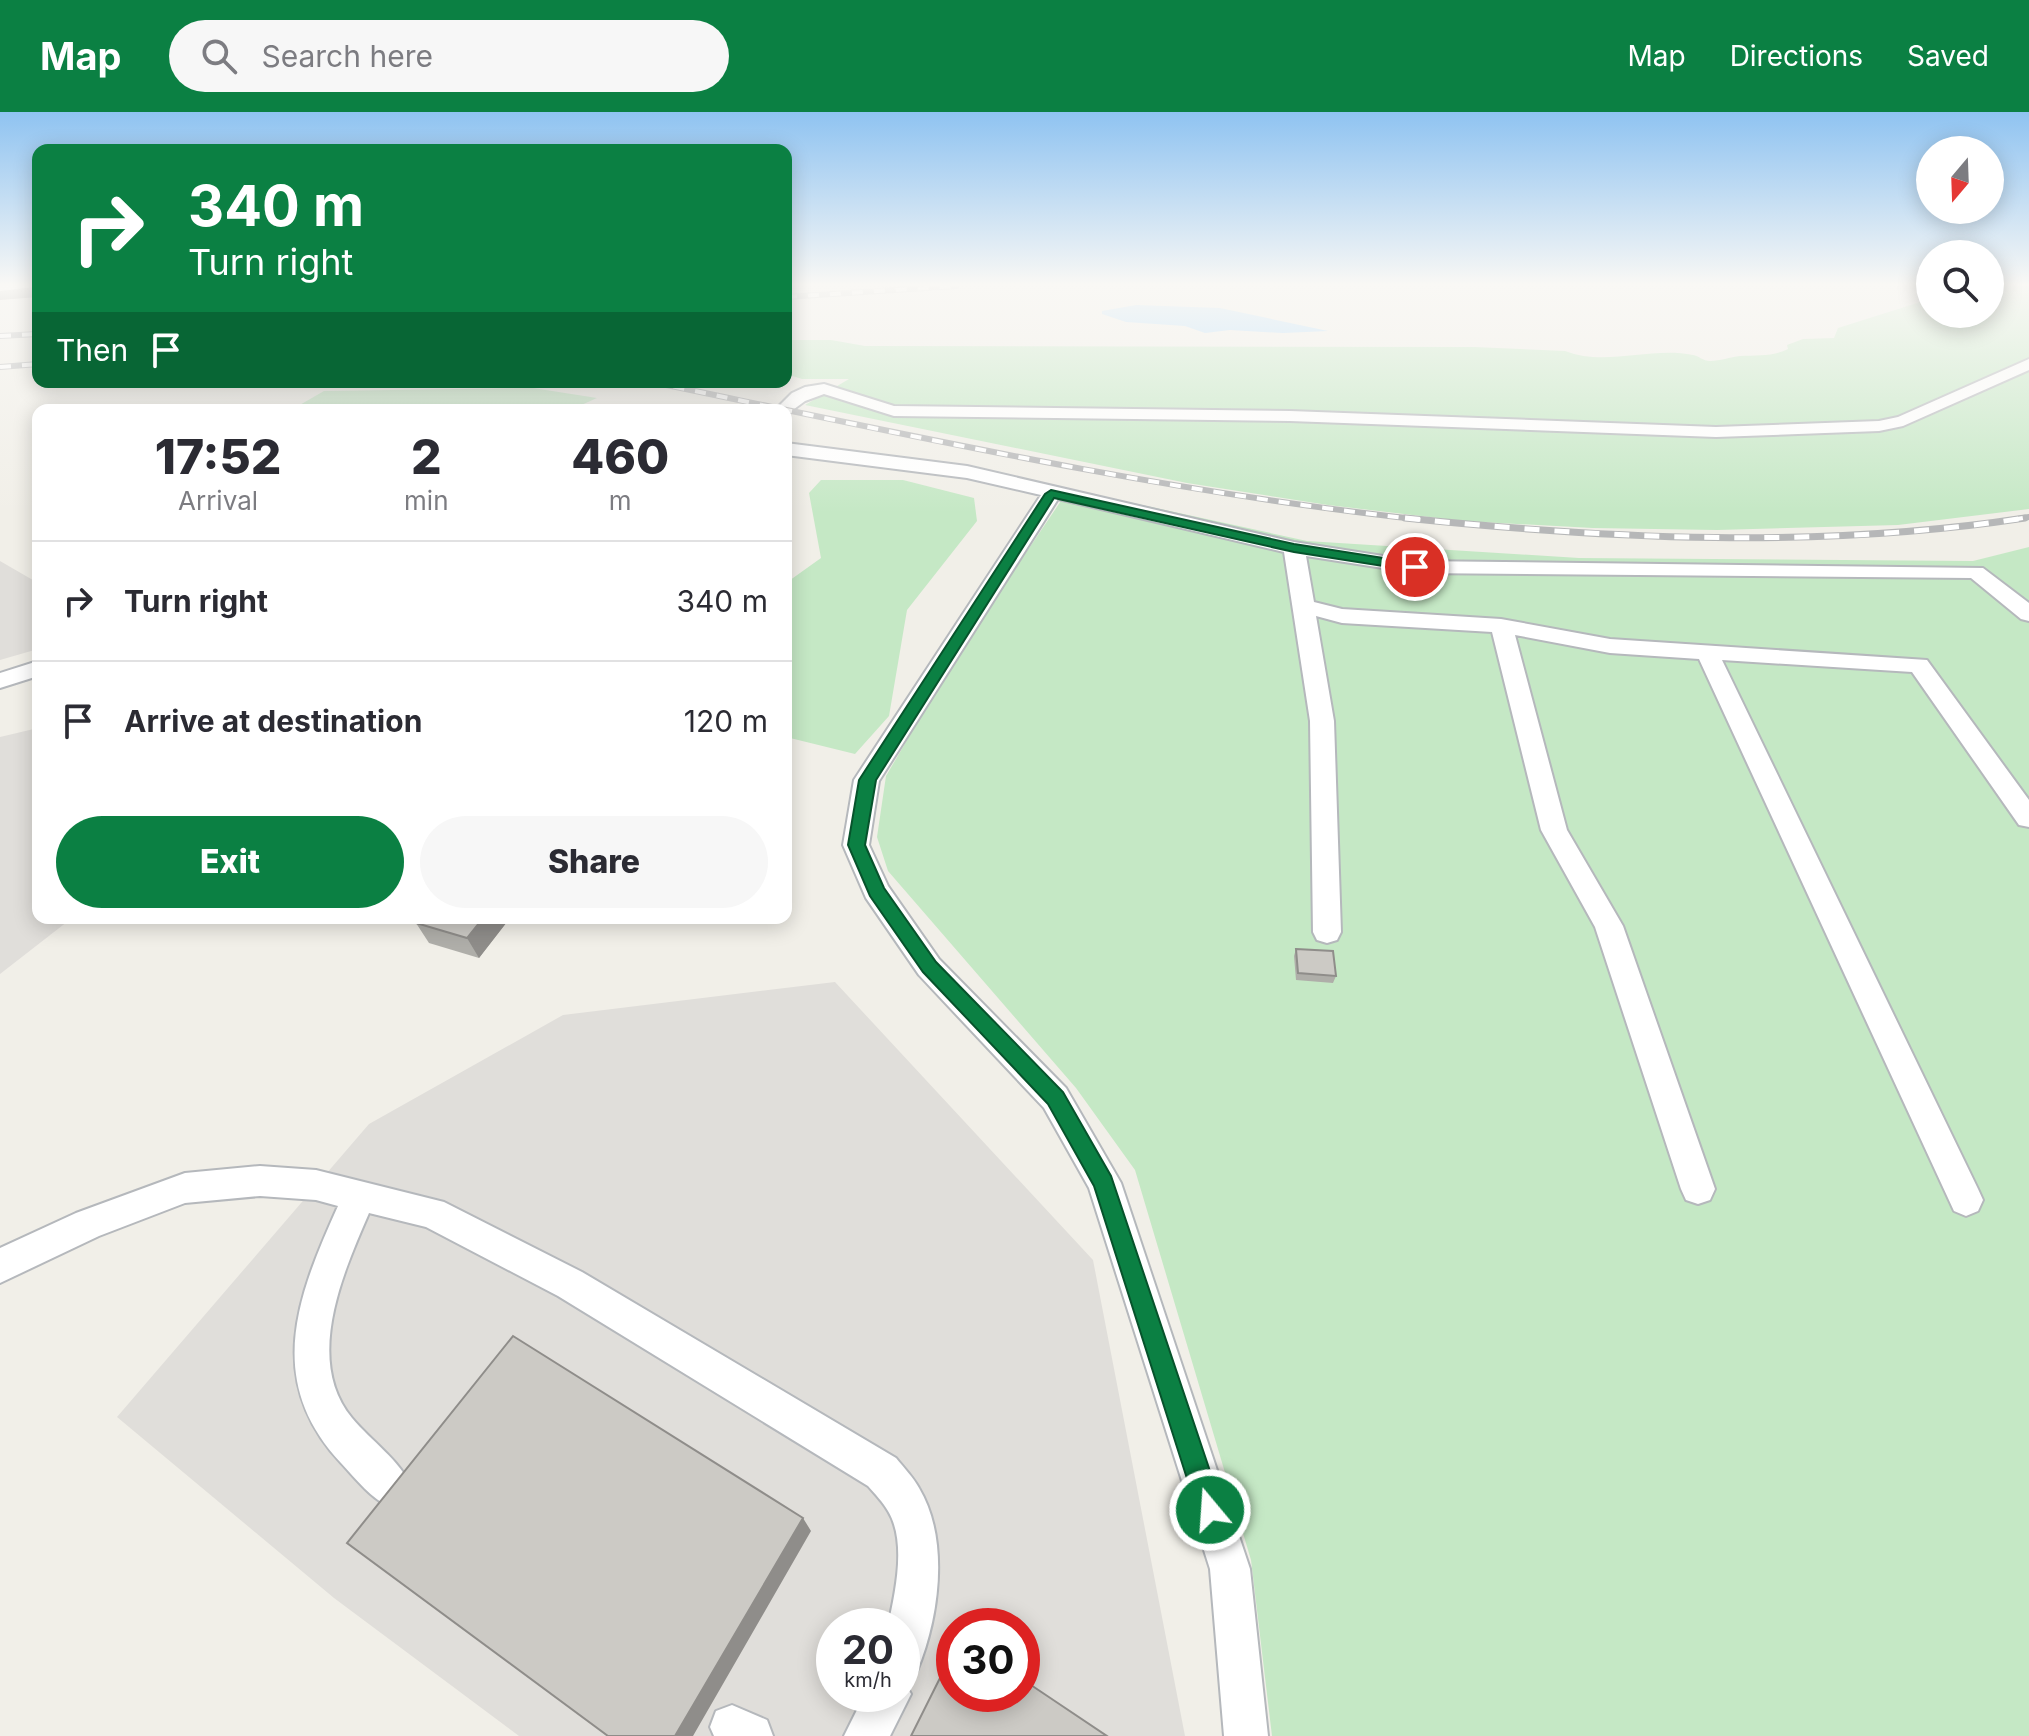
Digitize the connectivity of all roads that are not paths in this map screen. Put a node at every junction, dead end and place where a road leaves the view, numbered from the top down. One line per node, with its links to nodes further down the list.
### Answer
1 (2029, 364): 2 (street)
2 (791, 404)
3 (792, 450): 4 (street)
4 (1051, 494): 5 (street); 22 (street)
5 (1294, 548): 6 (street); 7 (street)
6 (1303, 606): 8 (street); 13 (street)
7 (2029, 614)
8 (1501, 626): 9 (street); 14 (street)
9 (1707, 652): 12 (street); 16 (street)
10 (32, 670): 11 (street)
11 (0, 681)
12 (2028, 818)
13 (1327, 932)
14 (1698, 1189)
15 (360, 1195): 17 (street); 18 (street); 19 (street)
16 (1966, 1200)
17 (0, 1266)
18 (392, 1488)
19 (913, 1608)
20 (879, 1712): 21 (street)
21 (866, 1736)
22 (1246, 1736)

